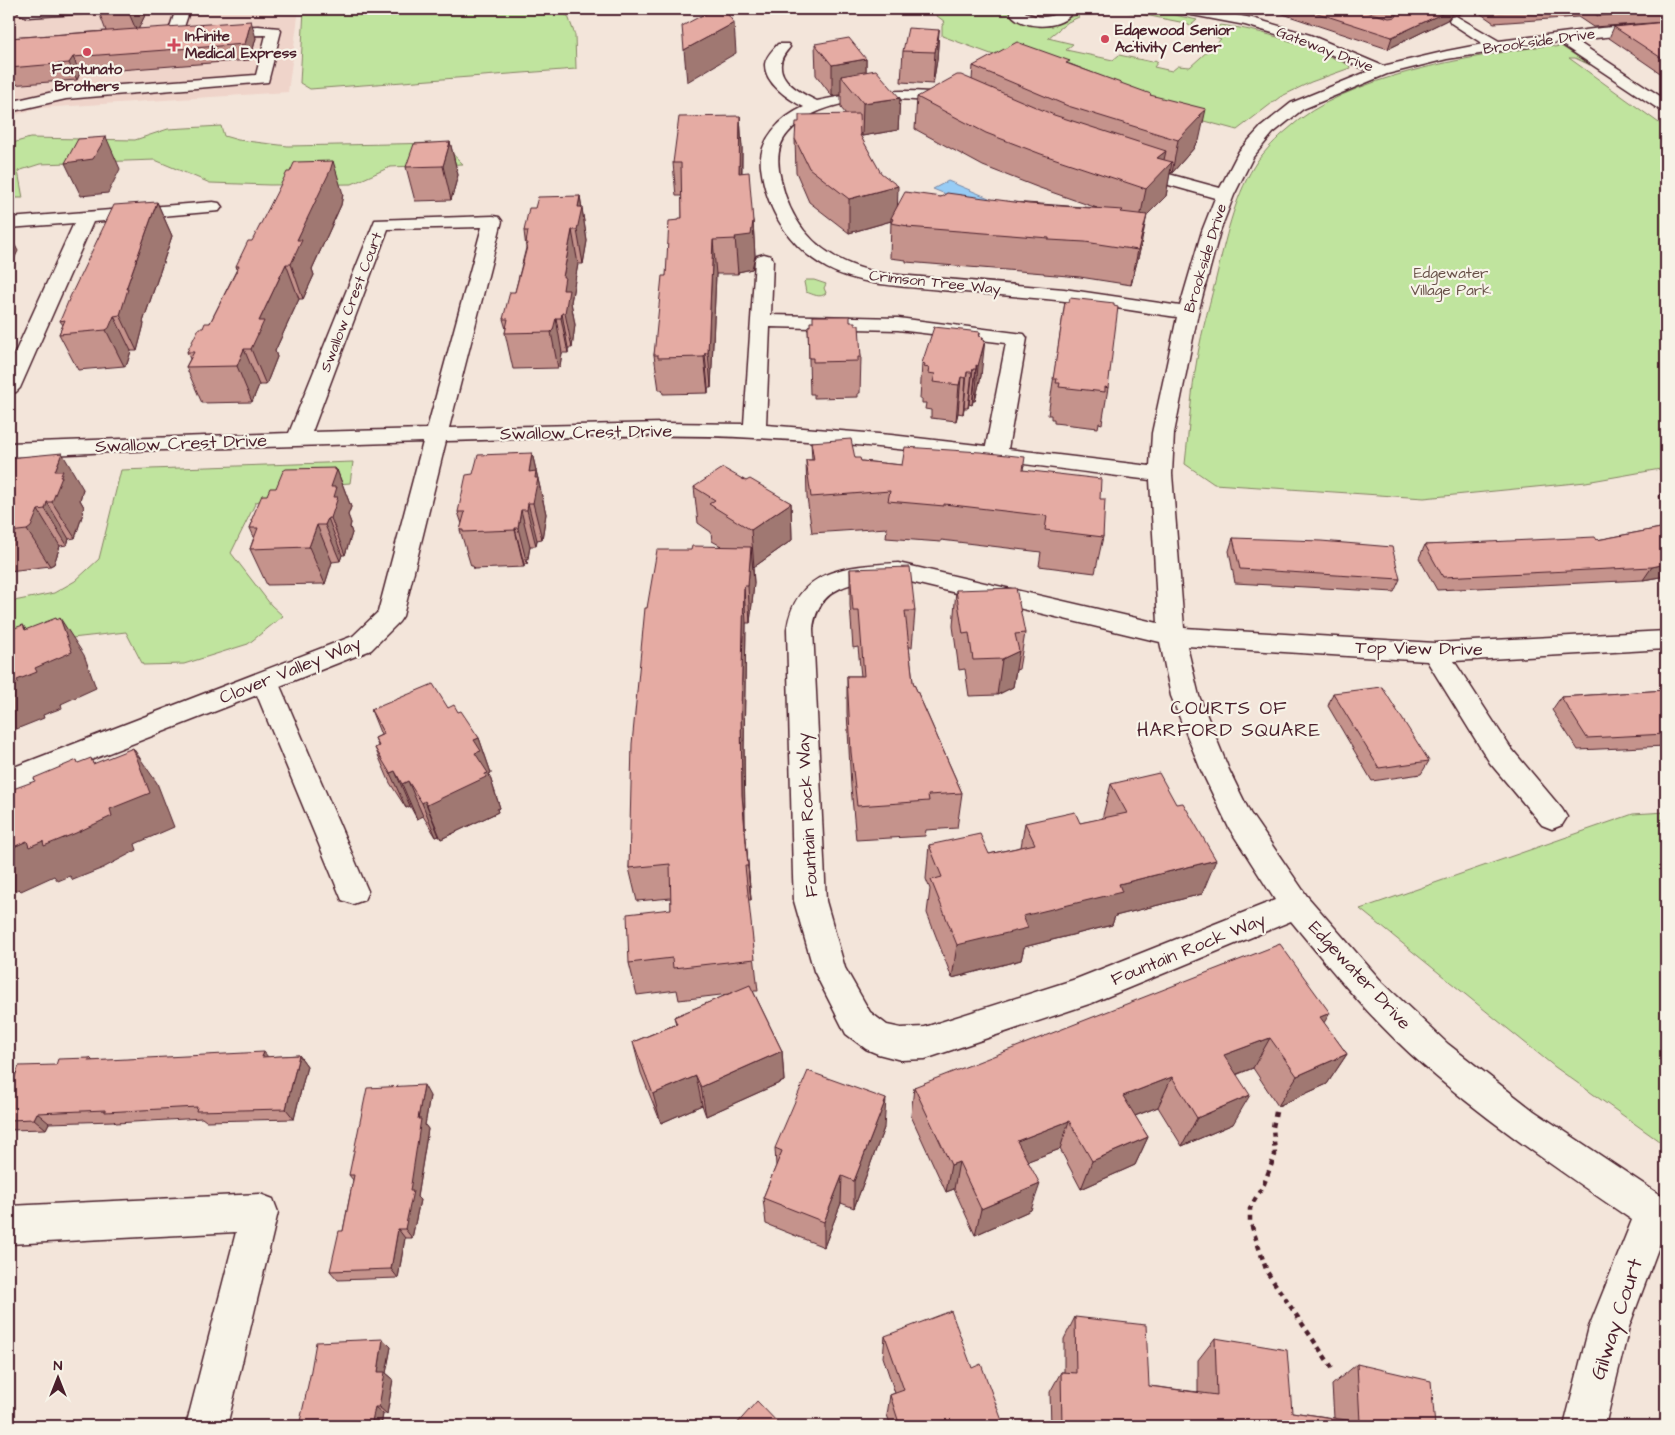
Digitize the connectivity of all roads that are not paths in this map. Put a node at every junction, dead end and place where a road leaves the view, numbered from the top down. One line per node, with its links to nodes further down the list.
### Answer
1 (25, 9): 2 (street)
2 (93, 9)
3 (183, 9): 11 (street)
4 (1018, 9): 5 (street)
5 (1061, 9)
6 (1181, 9): 16 (street, Gateway Drive)
7 (218, 17): 10 (street)
8 (1456, 20): 14 (street)
9 (1666, 27): 13 (street, Brookside Drive)
10 (203, 34): 11 (street); 19 (street)
11 (174, 36): 12 (street)
12 (158, 37)
13 (1561, 37): 14 (street, Brookside Drive); 20 (street)
14 (1496, 46): 16 (street, Brookside Drive)
15 (783, 47): 17 (street)
16 (1382, 71): 22 (street, Brookside Drive)
17 (814, 106): 18 (street, Crimson Tree Way); 27 (street, Crimson Tree Way)
18 (976, 106)
19 (9, 107)
20 (1666, 107)
21 (1118, 164): 22 (street)
22 (1224, 195): 27 (street, Brookside Drive)
23 (212, 207): 24 (street)
24 (86, 217): 25 (street); 29 (street)
25 (9, 223)
26 (764, 260): 28 (street)
27 (1188, 313): 35 (street, Brookside Drive)
28 (761, 321): 30 (street); 34 (street)
29 (9, 388)
30 (756, 431): 31 (street, Swallow Crest Drive); 34 (street, Swallow Crest Drive)
31 (436, 435): 32 (street, Swallow Crest Drive); 32 (street, Swallow Crest Court); 39 (street, Clover Valley Way)
32 (298, 439): 33 (street, Swallow Crest Drive)
33 (9, 450)
34 (996, 455): 35 (street, Swallow Crest Drive)
35 (1161, 474): 36 (street, Brookside Drive)
36 (1172, 636): 38 (street, Top View Drive); 43 (street, Edgewater Drive); 43 (street, Fountain Rock Way)
37 (1666, 640): 38 (street, Top View Drive)
38 (1435, 652): 41 (street)
39 (265, 681): 40 (street, Clover Valley Way); 42 (street)
40 (9, 781)
41 (1552, 817)
42 (353, 891)
43 (1296, 905): 44 (street, Edgewater Drive)
44 (1660, 1217): 47 (street, Gilway Court)
45 (9, 1225): 46 (street)
46 (207, 1426)
47 (1585, 1426)

